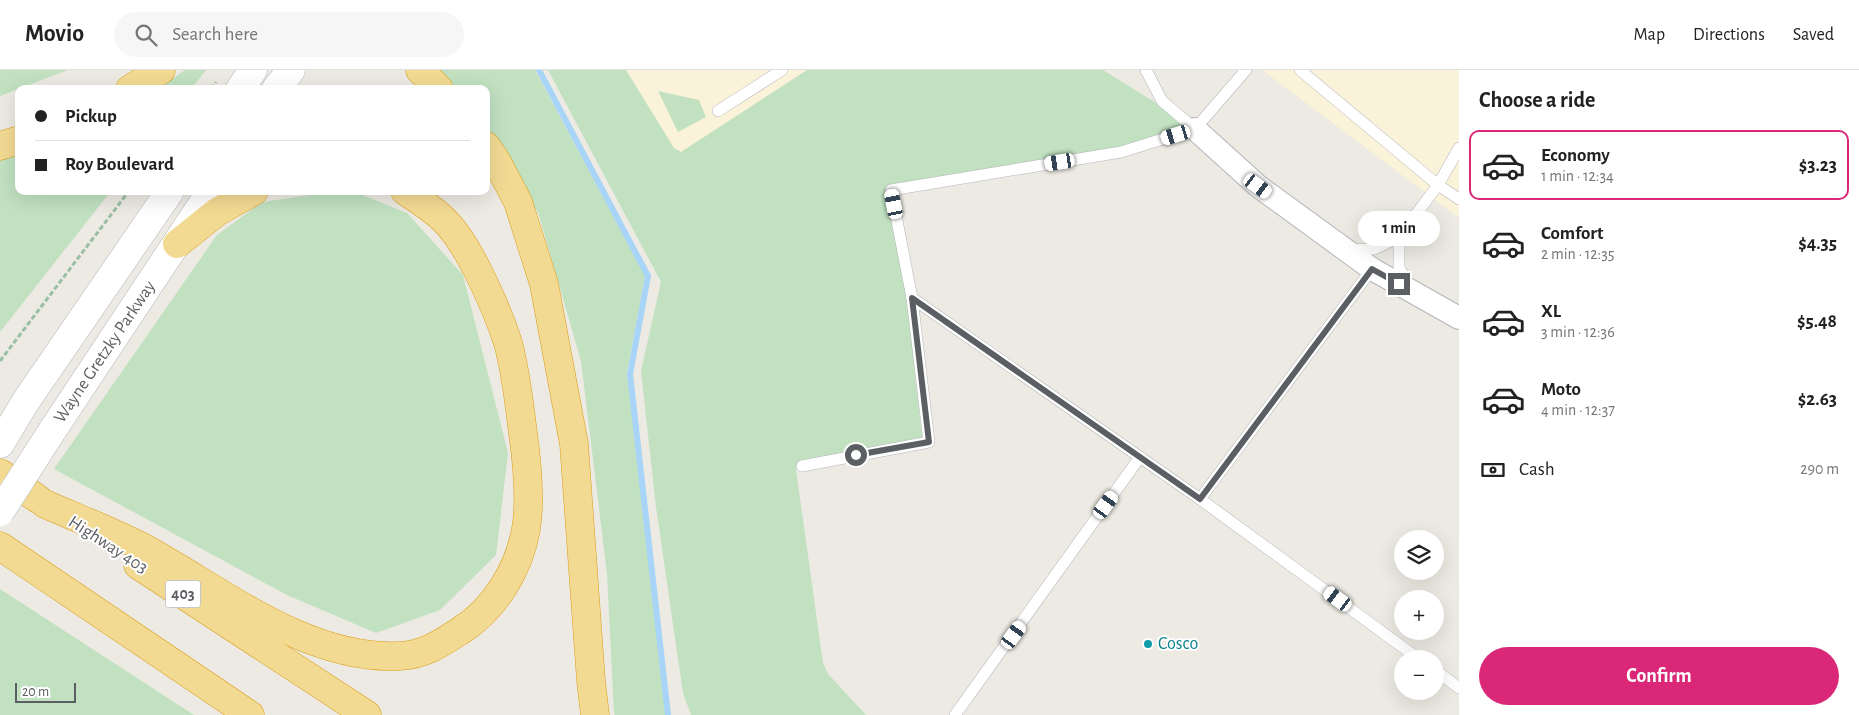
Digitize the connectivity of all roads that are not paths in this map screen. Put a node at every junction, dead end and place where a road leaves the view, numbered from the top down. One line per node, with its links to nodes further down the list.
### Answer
1 (161, 70): 9 (highway)
2 (253, 70): 10 (main road)
3 (291, 70): 11 (main road)
4 (420, 70): 12 (highway)
5 (782, 70): 13 (lane)
6 (1146, 70): 14 (lane)
7 (1246, 70): 14 (lane)
8 (1300, 70): 19 (lane)
9 (137, 85)
10 (243, 85)
11 (279, 85)
12 (435, 85)
13 (718, 111)
14 (1195, 129): 27 (street); 30 (lane)
15 (15, 141): 16 (highway)
16 (0, 146)
17 (1459, 148): 19 (lane)
18 (490, 152): 45 (highway)
19 (1438, 186): 24 (lane); 25 (lane)
20 (167, 195): 32 (main road, Wayne Gretzky Parkway)
21 (208, 195): 26 (main road, Wayne Gretzky Parkway)
22 (247, 195): 26 (highway)
23 (412, 195): 37 (highway)
24 (1459, 199)
25 (1398, 237): 27 (lane); 29 (lane)
26 (177, 244): 38 (main road, Wayne Gretzky Parkway, bridge)
27 (1347, 250): 28 (street)
28 (1372, 269): 29 (street); 36 (lane)
29 (1413, 292): 31 (street)
30 (912, 298): 33 (lane); 34 (lane)
31 (1459, 318)
32 (0, 444)
33 (1140, 457): 36 (lane); 46 (lane)
34 (802, 466)
35 (0, 473): 37 (highway, Highway 403 / 403)
36 (1200, 499): 40 (lane)
37 (45, 504): 44 (highway, Highway 403 / 403)
38 (0, 512)
39 (0, 546): 43 (highway)
40 (1407, 650)
41 (1444, 677): 42 (lane)
42 (1459, 688)
43 (250, 715)
44 (367, 715)
45 (595, 715)
46 (956, 715)

